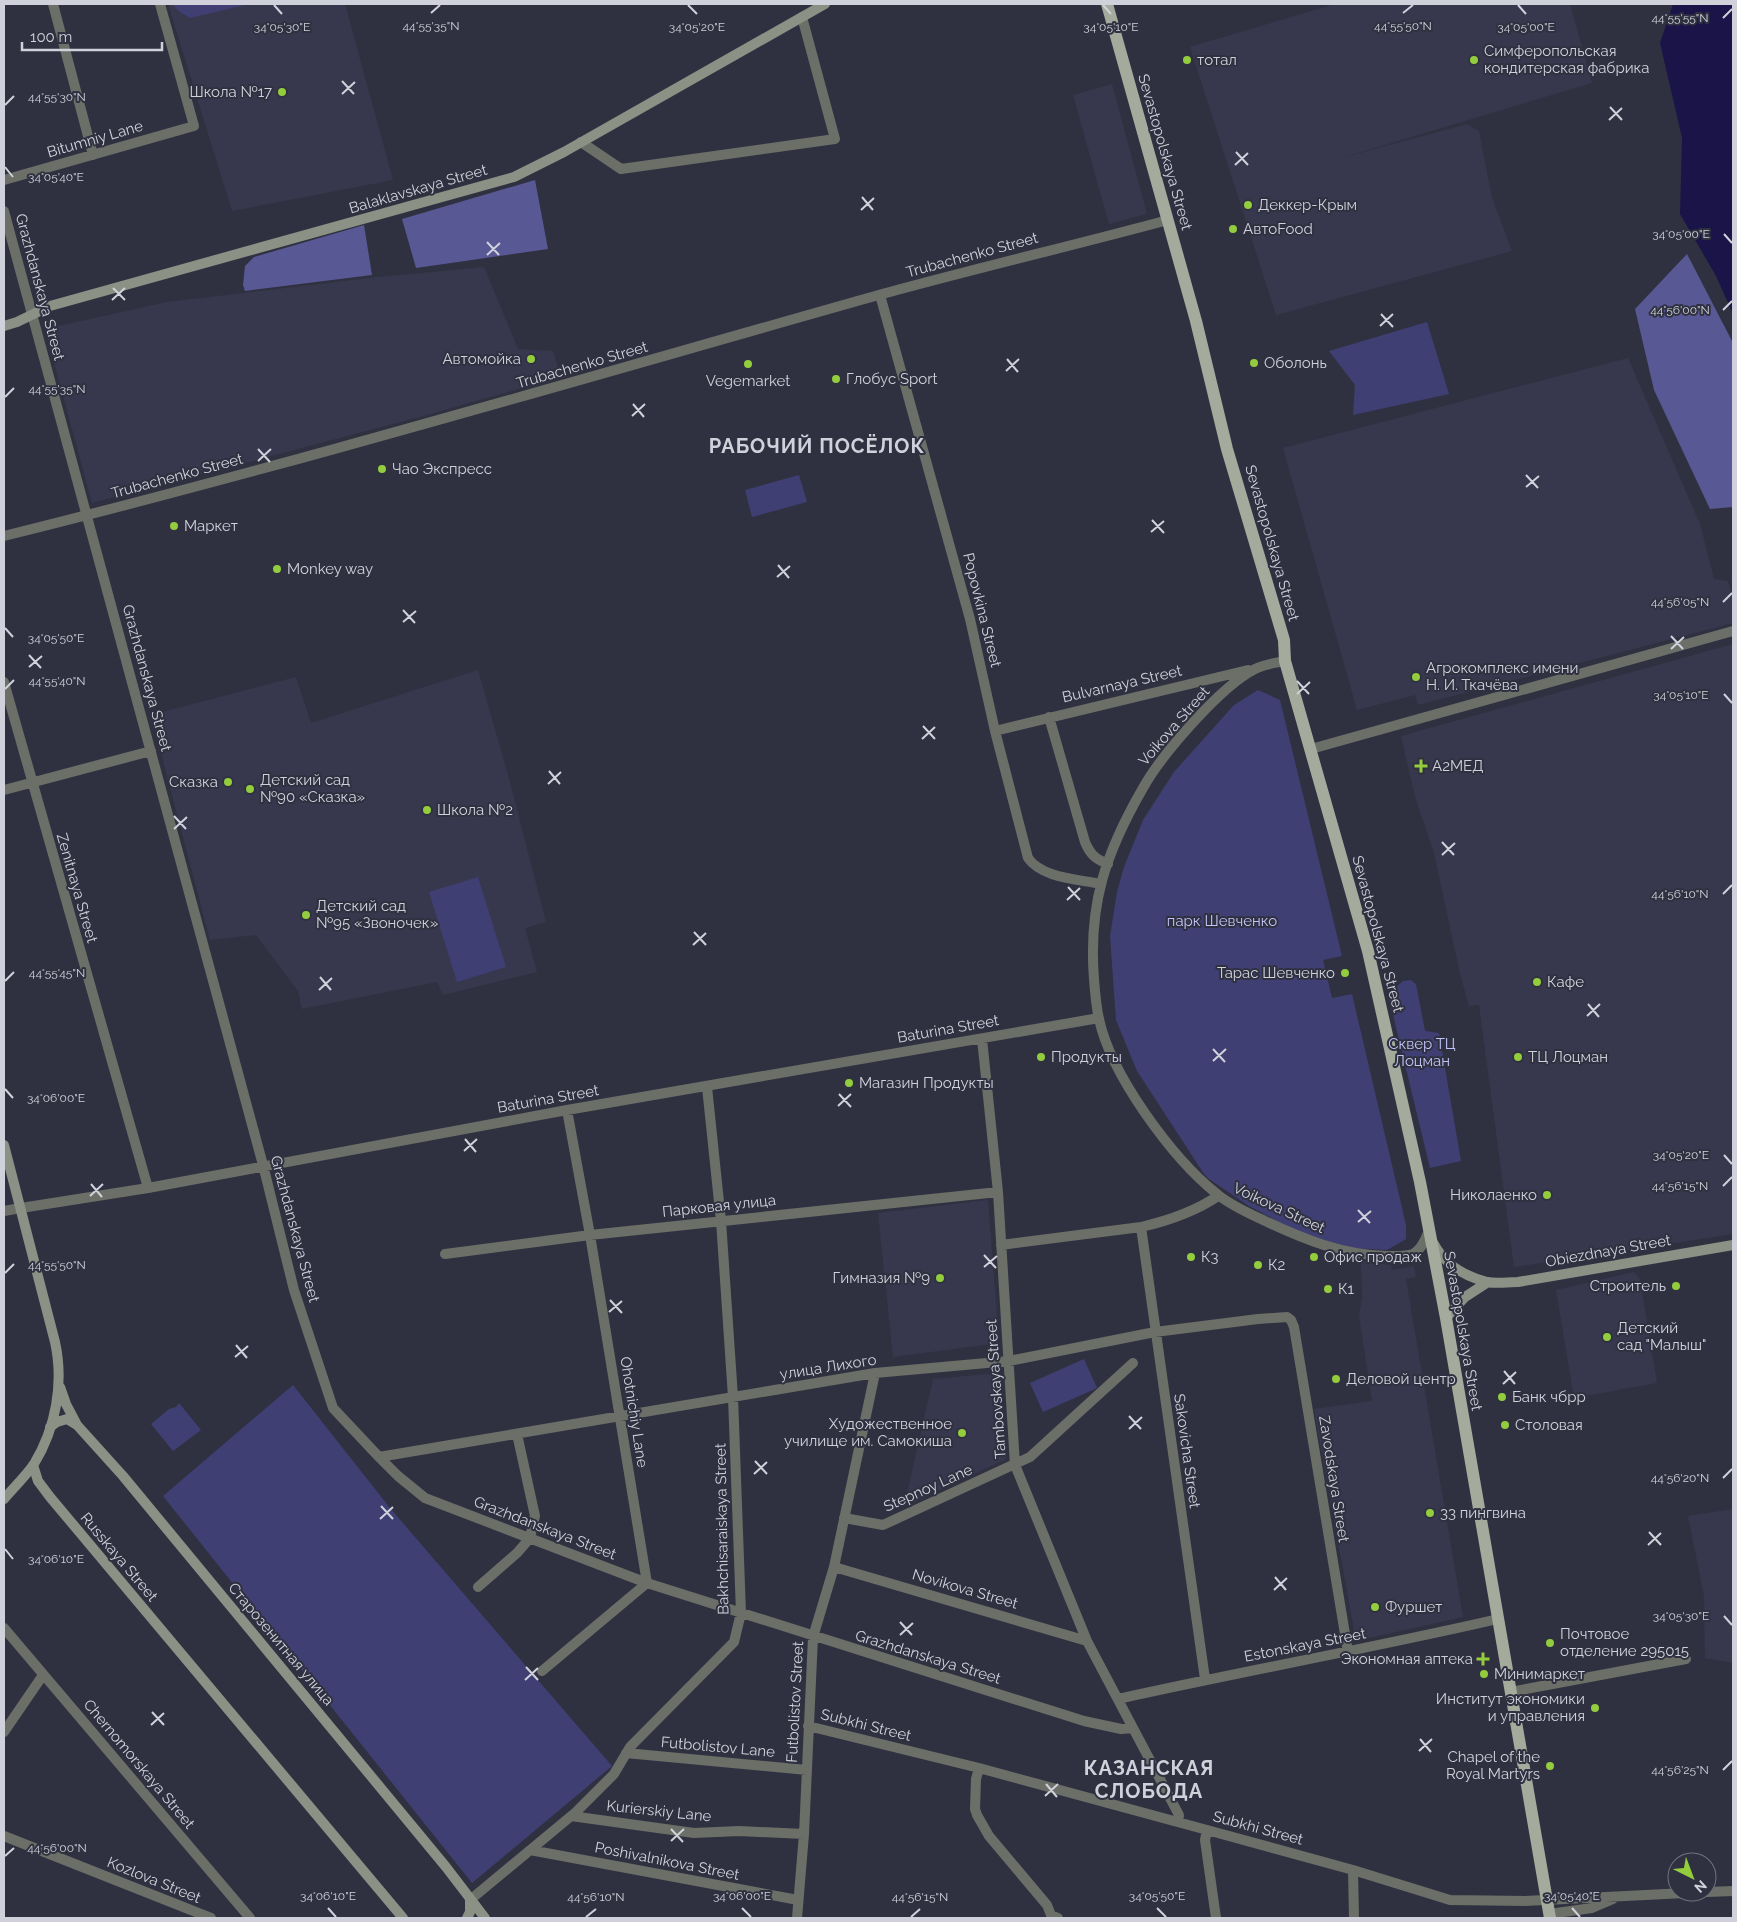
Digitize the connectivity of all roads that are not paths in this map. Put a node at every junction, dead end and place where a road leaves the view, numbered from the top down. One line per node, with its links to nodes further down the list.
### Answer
1 (53, 4): 7 (street)
2 (160, 4): 7 (street, Bitumniy Lane)
3 (825, 4): 5 (main road, Balaklavskaya Street)
4 (1107, 4): 10 (main road, Sevastopolskaya Street)
5 (802, 17): 6 (main road, Balaklavskaya Street); 6 (street)
6 (581, 142): 12 (main road, Balaklavskaya Street)
7 (93, 155): 8 (street, Bitumniy Lane)
8 (4, 180)
9 (4, 211): 12 (street, Grazhdanskaya Street)
10 (1168, 220): 11 (street, Trubachenko Street); 17 (main road, Sevastopolskaya Street)
11 (880, 295): 14 (street, Trubachenko Street); 21 (street, Popovkina Street)
12 (32, 315): 13 (main road, Balaklavskaya Street); 14 (street, Grazhdanskaya Street)
13 (4, 326)
14 (87, 516): 15 (street, Trubachenko Street); 23 (street, Grazhdanskaya Street)
15 (4, 536)
16 (1733, 631): 22 (street)
17 (1285, 661): 18 (street, Voikova Street); 22 (main road, Sevastopolskaya Street)
18 (1256, 668): 20 (street, Bulvarnaya Street); 26 (street, Voikova Street)
19 (4, 682): 24 (street, Zenitnaya Street)
20 (1049, 717): 21 (street, Bulvarnaya Street); 26 (street)
21 (995, 731): 27 (street, Popovkina Street)
22 (1311, 749): 41 (main road, Sevastopolskaya Street)
23 (151, 751): 24 (street); 33 (street, Grazhdanskaya Street)
24 (31, 782): 25 (street); 34 (street, Zenitnaya Street)
25 (4, 790)
26 (1108, 864): 27 (street, Voikova Street)
27 (1100, 884): 28 (street, Voikova Street)
28 (1099, 1018): 29 (street, Baturina Street); 36 (street, Voikova Street)
29 (982, 1039): 30 (street, Baturina Street); 35 (street, Tambovskaya Street)
30 (707, 1087): 31 (street, Baturina Street); 39 (street, Bakhchisaraiskaya Street)
31 (567, 1110): 33 (street, Baturina Street); 42 (street, Ohotnichiy Lane)
32 (4, 1145): 37 (main road)
33 (263, 1166): 34 (street, Baturina Street); 59 (street, Grazhdanskaya Street)
34 (148, 1188): 37 (street, Baturina Street)
35 (998, 1192): 39 (street, Парковая улица); 43 (street, Tambovskaya Street)
36 (1218, 1196): 40 (street); 41 (street, Voikova Street)
37 (21, 1208): 38 (street, Baturina Street); 53 (main road)
38 (4, 1211)
39 (721, 1221): 42 (street, Парковая улица); 54 (street, Bakhchisaraiskaya Street)
40 (1141, 1227): 43 (street); 49 (street, Sakovicha Street)
41 (1428, 1233): 46 (main road, Obiezdnaya Street); 48 (main road, Sevastopolskaya Street)
42 (590, 1235): 45 (street, Парковая улица); 55 (street, Ohotnichiy Lane)
43 (1001, 1245): 50 (street, Tambovskaya Street)
44 (1733, 1245): 46 (main road, Obiezdnaya Street)
45 (444, 1254)
46 (1488, 1282): 48 (main road)
47 (1284, 1317): 49 (street, улица Лихого); 75 (street, Zavodskaya Street)
48 (1446, 1318): 71 (main road, Sevastopolskaya Street)
49 (1155, 1332): 50 (street, улица Лихого); 79 (street, Sakovicha Street)
50 (1009, 1361): 52 (street, улица Лихого); 60 (street, Tambovskaya Street)
51 (1133, 1363): 60 (street, Stepnoy Lane)
52 (875, 1374): 54 (street, улица Лихого); 65 (street, Futbolistov Street)
53 (60, 1387): 56 (main road, Старозенитная улица); 57 (main road)
54 (733, 1397): 55 (street, улица Лихого); 70 (street, Bakhchisaraiskaya Street)
55 (619, 1416): 58 (street, улица Лихого); 68 (street, Ohotnichiy Lane)
56 (77, 1425): 57 (main road); 99 (main road, Старозенитная улица)
57 (50, 1427): 61 (main road)
58 (517, 1434): 59 (street, улица Лихого); 66 (street)
59 (379, 1457): 66 (street, Grazhdanskaya Street)
60 (1016, 1464): 65 (street, Stepnoy Lane); 74 (street, Tambovskaya Street)
61 (33, 1465): 62 (main road); 63 (main road, Russkaya Street)
62 (17, 1482): 63 (main road); 64 (main road)
63 (38, 1482): 106 (main road, Russkaya Street)
64 (4, 1499)
65 (844, 1518): 67 (street, Futbolistov Street)
66 (530, 1538): 68 (street, Grazhdanskaya Street); 69 (street)
67 (834, 1566): 73 (street, Futbolistov Street); 74 (street, Novikova Street)
68 (647, 1583): 70 (street, Grazhdanskaya Street); 77 (street)
69 (478, 1587)
70 (741, 1613): 73 (street, Grazhdanskaya Street); 85 (street, Bakhchisaraiskaya Street)
71 (1498, 1618): 75 (street, Estonskaya Street); 80 (main road, Sevastopolskaya Street)
72 (4, 1628): 78 (street, Chernomorskaya Street)
73 (813, 1636): 82 (street, Futbolistov Street); 83 (street, Grazhdanskaya Street)
74 (1087, 1640): 81 (street, Tambovskaya Street)
75 (1348, 1652): 79 (street, Estonskaya Street)
76 (1686, 1659): 80 (street)
77 (542, 1671)
78 (44, 1675): 84 (street); 105 (street, Chernomorskaya Street)
79 (1205, 1680): 81 (street, Estonskaya Street)
80 (1510, 1692): 101 (main road, Sevastopolskaya Street)
81 (1118, 1698): 83 (street, Tambovskaya Street)
82 (808, 1726): 86 (street, Subkhi Street); 87 (street, Futbolistov Street)
83 (1133, 1728): 89 (street, Tambovskaya Street)
84 (4, 1732)
85 (626, 1754): 87 (street, Futbolistov Lane); 88 (street, Bakhchisaraiskaya Street)
86 (979, 1768): 89 (street, Subkhi Street); 103 (street)
87 (806, 1770): 91 (street, Futbolistov Street)
88 (571, 1816): 91 (street, Kurierskiy Lane); 93 (street, Bakhchisaraiskaya Street)
89 (1178, 1822): 90 (street, Subkhi Street)
90 (1207, 1830): 94 (street, Subkhi Street); 110 (street)
91 (804, 1834): 100 (street, Futbolistov Street)
92 (4, 1836): 104 (street, Kozlova Street)
93 (530, 1850): 99 (street, Bakhchisaraiskaya Street); 100 (street, Poshivalnikova Street)
94 (1353, 1870): 101 (street, Subkhi Street); 111 (street)
95 (1733, 1890): 96 (street)
96 (1717, 1891)
97 (1667, 1894): 98 (street)
98 (1613, 1897): 101 (street, Subkhi Street); 102 (street)
99 (470, 1900): 107 (main road); 108 (main road, Старозенитная улица)
100 (798, 1900): 109 (street, Futbolistov Street)
101 (1547, 1900): 102 (main road, Sevastopolskaya Street)
102 (1550, 1916)
103 (1053, 1917)
104 (210, 1918)
105 (250, 1918)
106 (403, 1918)
107 (467, 1918)
108 (485, 1918)
109 (796, 1918)
110 (1216, 1918)
111 (1354, 1918)

